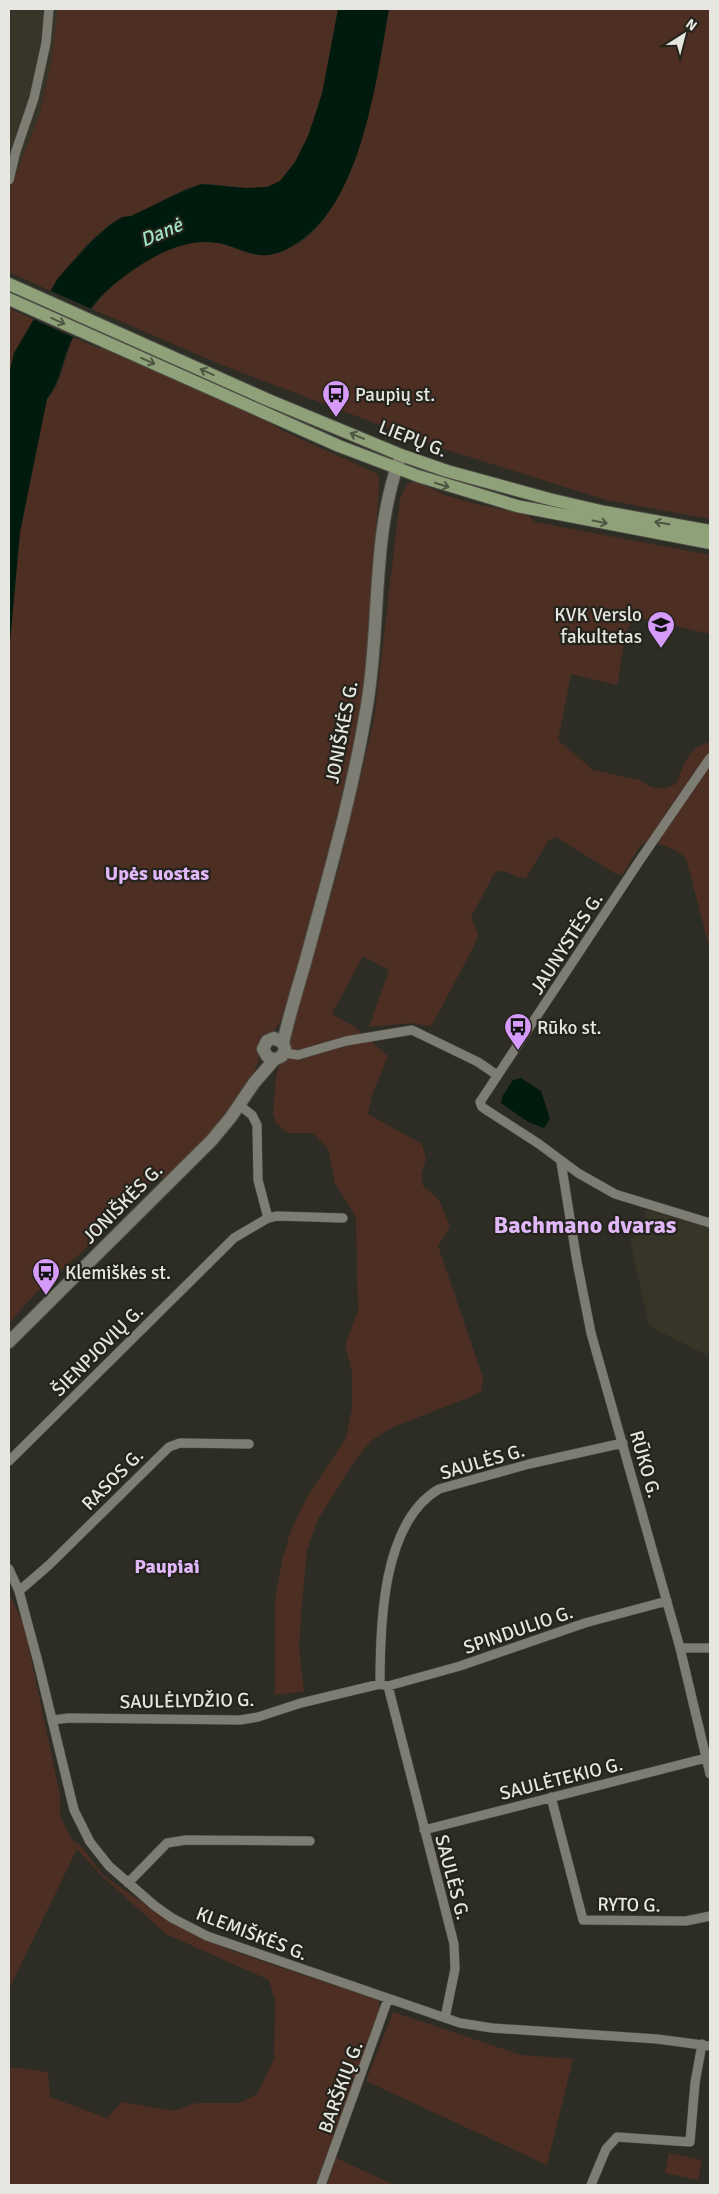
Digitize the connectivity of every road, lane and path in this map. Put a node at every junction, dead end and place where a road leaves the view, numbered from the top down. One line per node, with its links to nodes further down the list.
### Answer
1 (49, 9): 2 (street)
2 (16, 151): 3 (street); 4 (street)
3 (9, 160)
4 (9, 180)
5 (14, 286): 7 (main road, LIEPŲ G., one-way to 5)
6 (11, 300): 8 (main road, LIEPŲ G., one-way to 8)
7 (401, 455): 8 (main road, JONIŠKĖS G.); 9 (main road, LIEPŲ G., one-way to 7)
8 (396, 469): 10 (main road, LIEPŲ G., one-way to 10); 12 (main road, JONIŠKĖS G.)
9 (710, 531)
10 (710, 543)
11 (710, 758): 13 (street, JAUNYSTĖS G.)
12 (276, 1049): 13 (street); 14 (main road, JONIŠKĖS G.)
13 (497, 1075): 15 (street, JAUNYSTĖS G.)
14 (239, 1105): 16 (street); 19 (main road, JONIŠKĖS G.)
15 (561, 1162): 18 (street, JAUNYSTĖS G.); 20 (street, RŪKO G.)
16 (268, 1218): 17 (street, ŠIENPJOVIŲ G.); 22 (street, ŠIENPJOVIŲ G.)
17 (343, 1218)
18 (710, 1223)
19 (9, 1342)
20 (623, 1443): 25 (street, RŪKO G.); 28 (street, SAULĖS G.)
21 (249, 1444): 24 (street, RASOS G.)
22 (9, 1461)
23 (9, 1569): 24 (street, KLEMIŠKĖS G.)
24 (19, 1590): 29 (street, KLEMIŠKĖS G.)
25 (668, 1601): 26 (street, RŪKO G.); 28 (street, SPINDULIO G.)
26 (680, 1648): 27 (street); 30 (street, RŪKO G.)
27 (710, 1648)
28 (384, 1685): 29 (street, SAULĖLYDŽIO G.); 33 (street, SAULĖS G.)
29 (52, 1720): 35 (street, KLEMIŠKĖS G.)
30 (706, 1758): 31 (street, RŪKO G.); 32 (street, SAULĖTEKIO G.)
31 (710, 1774)
32 (551, 1798): 33 (street, SAULĖTEKIO G.); 36 (street, RYTO G.)
33 (424, 1830): 38 (street, SAULĖS G.)
34 (310, 1841): 35 (street)
35 (128, 1883): 37 (street, KLEMIŠKĖS G.)
36 (710, 1916)
37 (388, 1999): 38 (street, KLEMIŠKĖS G.); 40 (street, BARŠKIŲ G.)
38 (445, 2018): 39 (street, KLEMIŠKĖS G.)
39 (706, 2045): 41 (street)
40 (321, 2185)
41 (591, 2185)

